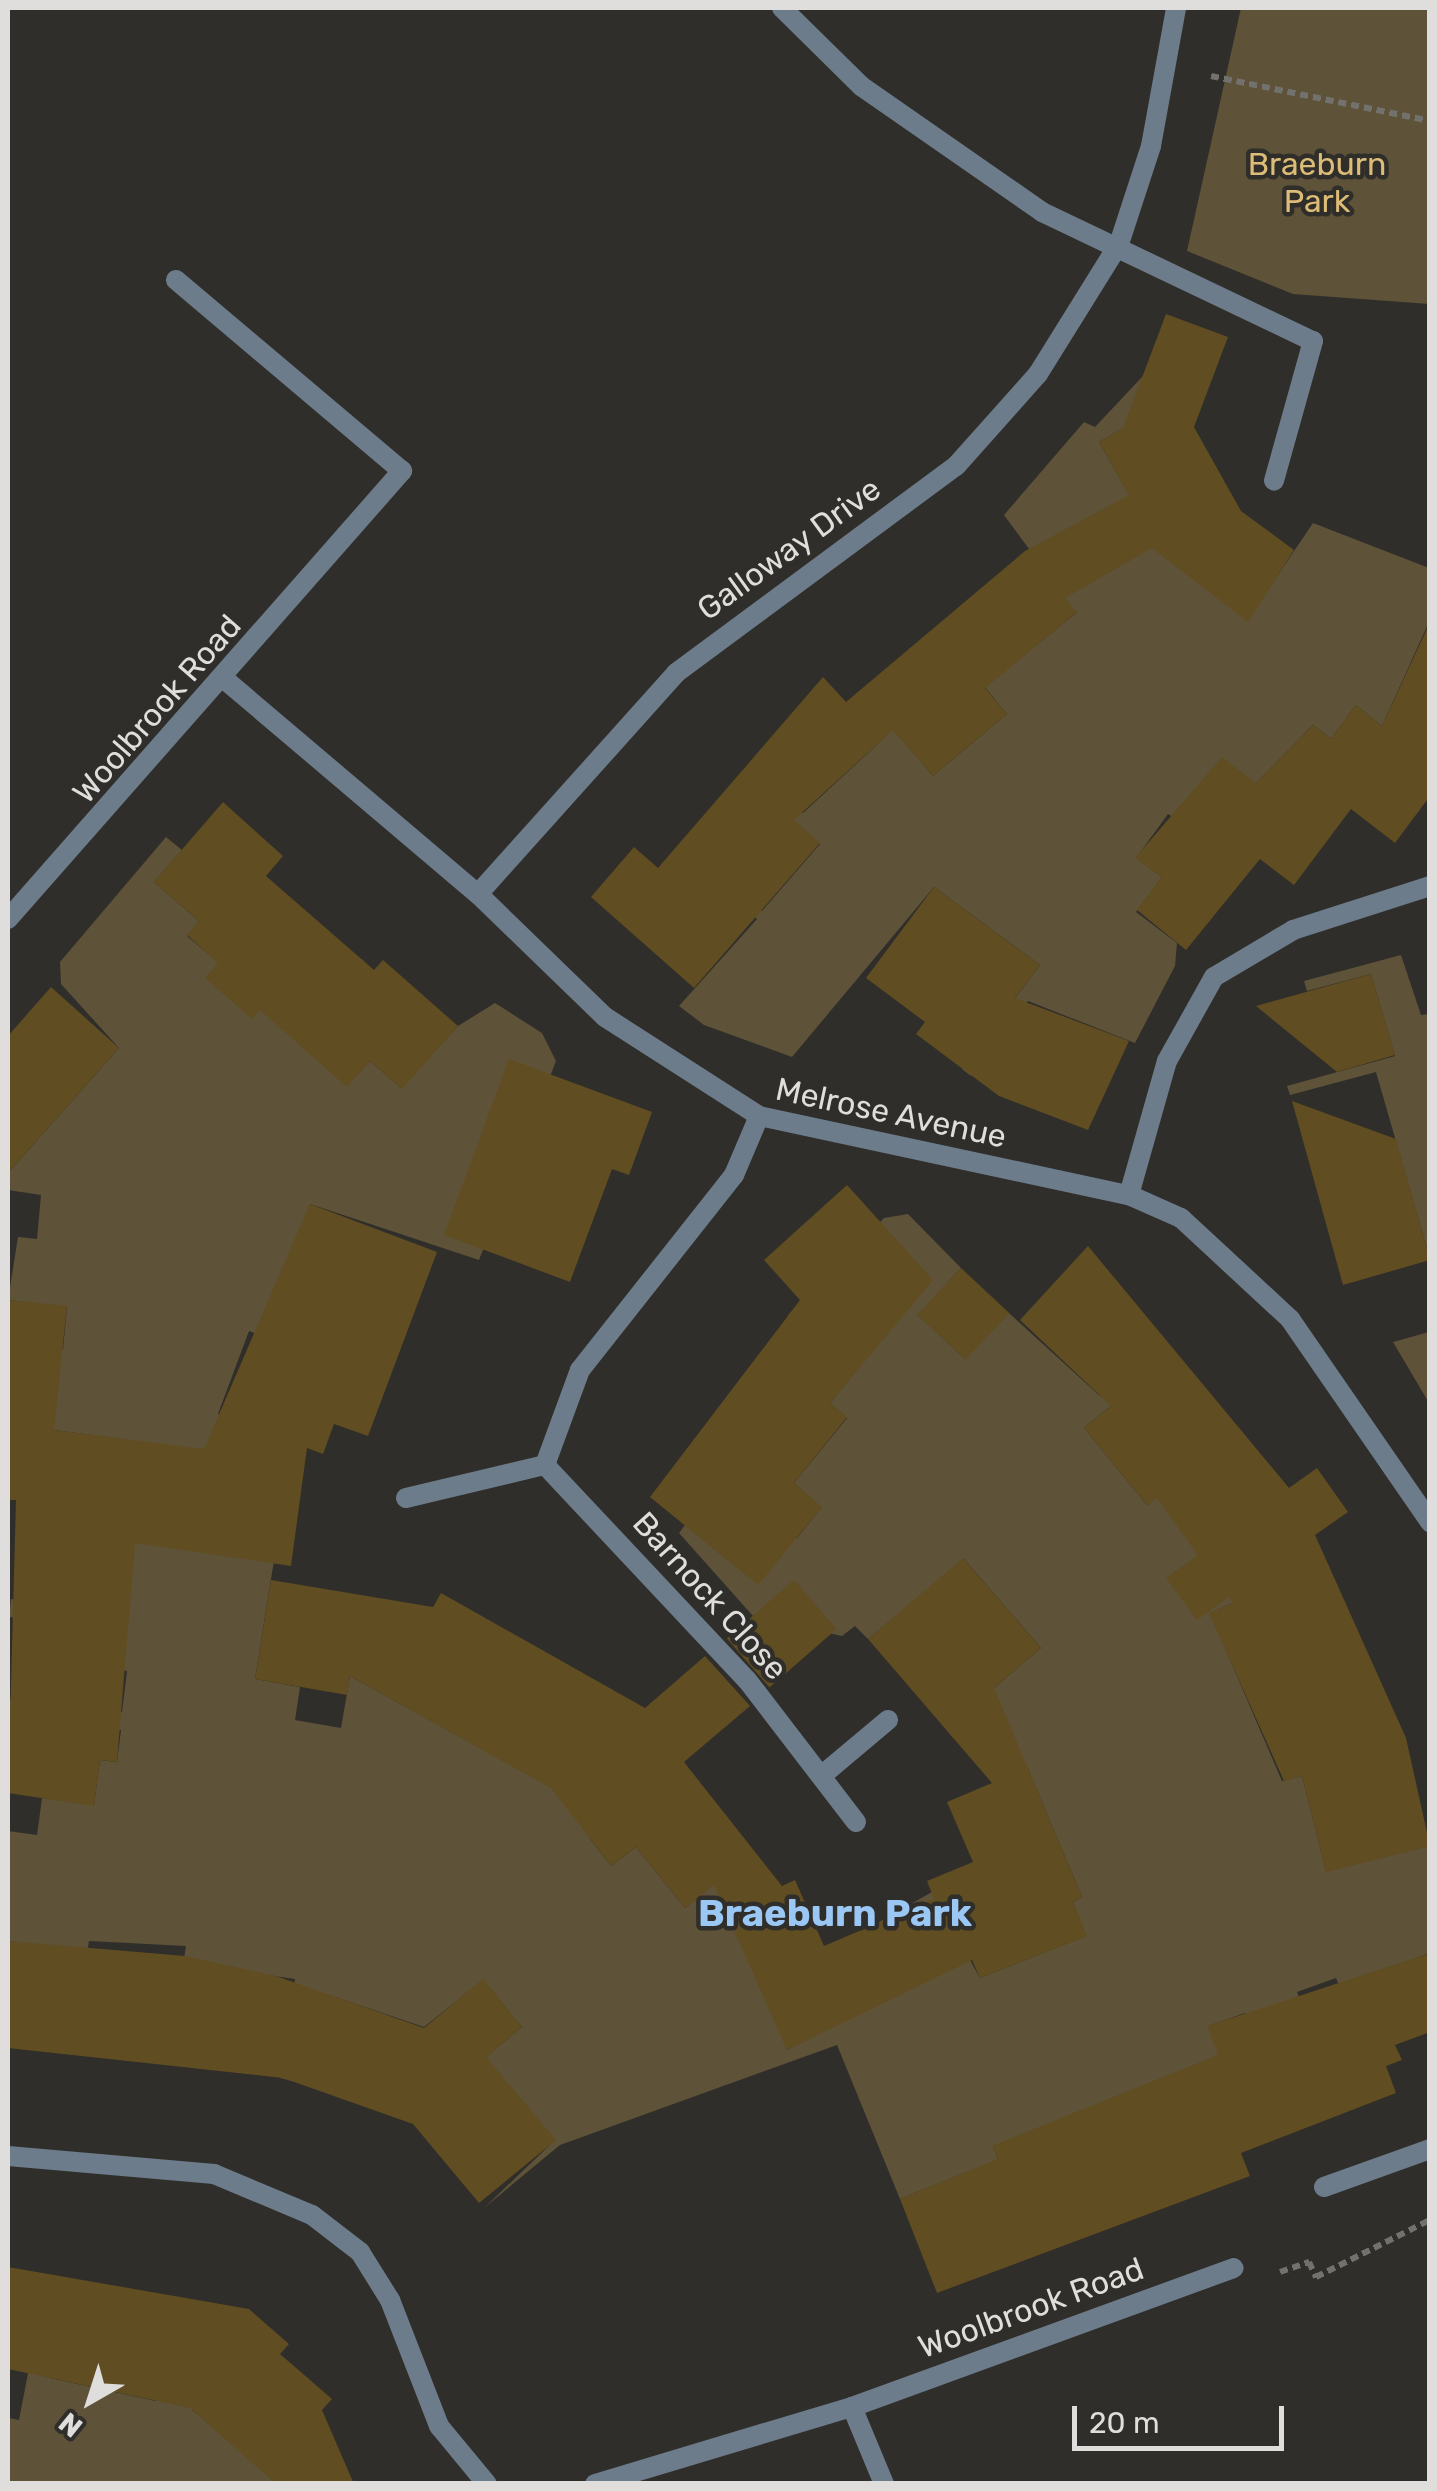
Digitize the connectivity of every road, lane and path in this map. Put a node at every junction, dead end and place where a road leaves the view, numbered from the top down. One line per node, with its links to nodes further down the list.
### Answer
1 (782, 8): 5 (street)
2 (1176, 8): 3 (street, Galloway Drive)
3 (1168, 68): 4 (path); 5 (street, Galloway Drive)
4 (1430, 122)
5 (1119, 244): 7 (street); 10 (street, Galloway Drive)
6 (176, 280): 8 (street, Woolbrook Road)
7 (1274, 481)
8 (223, 678): 10 (street, Melrose Avenue); 11 (street, Woolbrook Road)
9 (1430, 886): 13 (street)
10 (478, 894): 12 (street, Melrose Avenue)
11 (8, 920)
12 (759, 1116): 13 (street, Melrose Avenue); 14 (street)
13 (1130, 1195): 16 (street, Melrose Avenue)
14 (545, 1465): 15 (street); 18 (street, Barnock Close)
15 (406, 1498)
16 (1430, 1522)
17 (888, 1720): 18 (street)
18 (826, 1772): 19 (street, Barnock Close)
19 (856, 1822)
20 (1430, 2149): 22 (street)
21 (8, 2156): 26 (street)
22 (1324, 2188)
23 (1430, 2220): 24 (path)
24 (1232, 2268): 25 (street, Woolbrook Road)
25 (852, 2407): 27 (street, Woolbrook Road); 28 (street)
26 (487, 2484)
27 (595, 2484)
28 (884, 2484)

